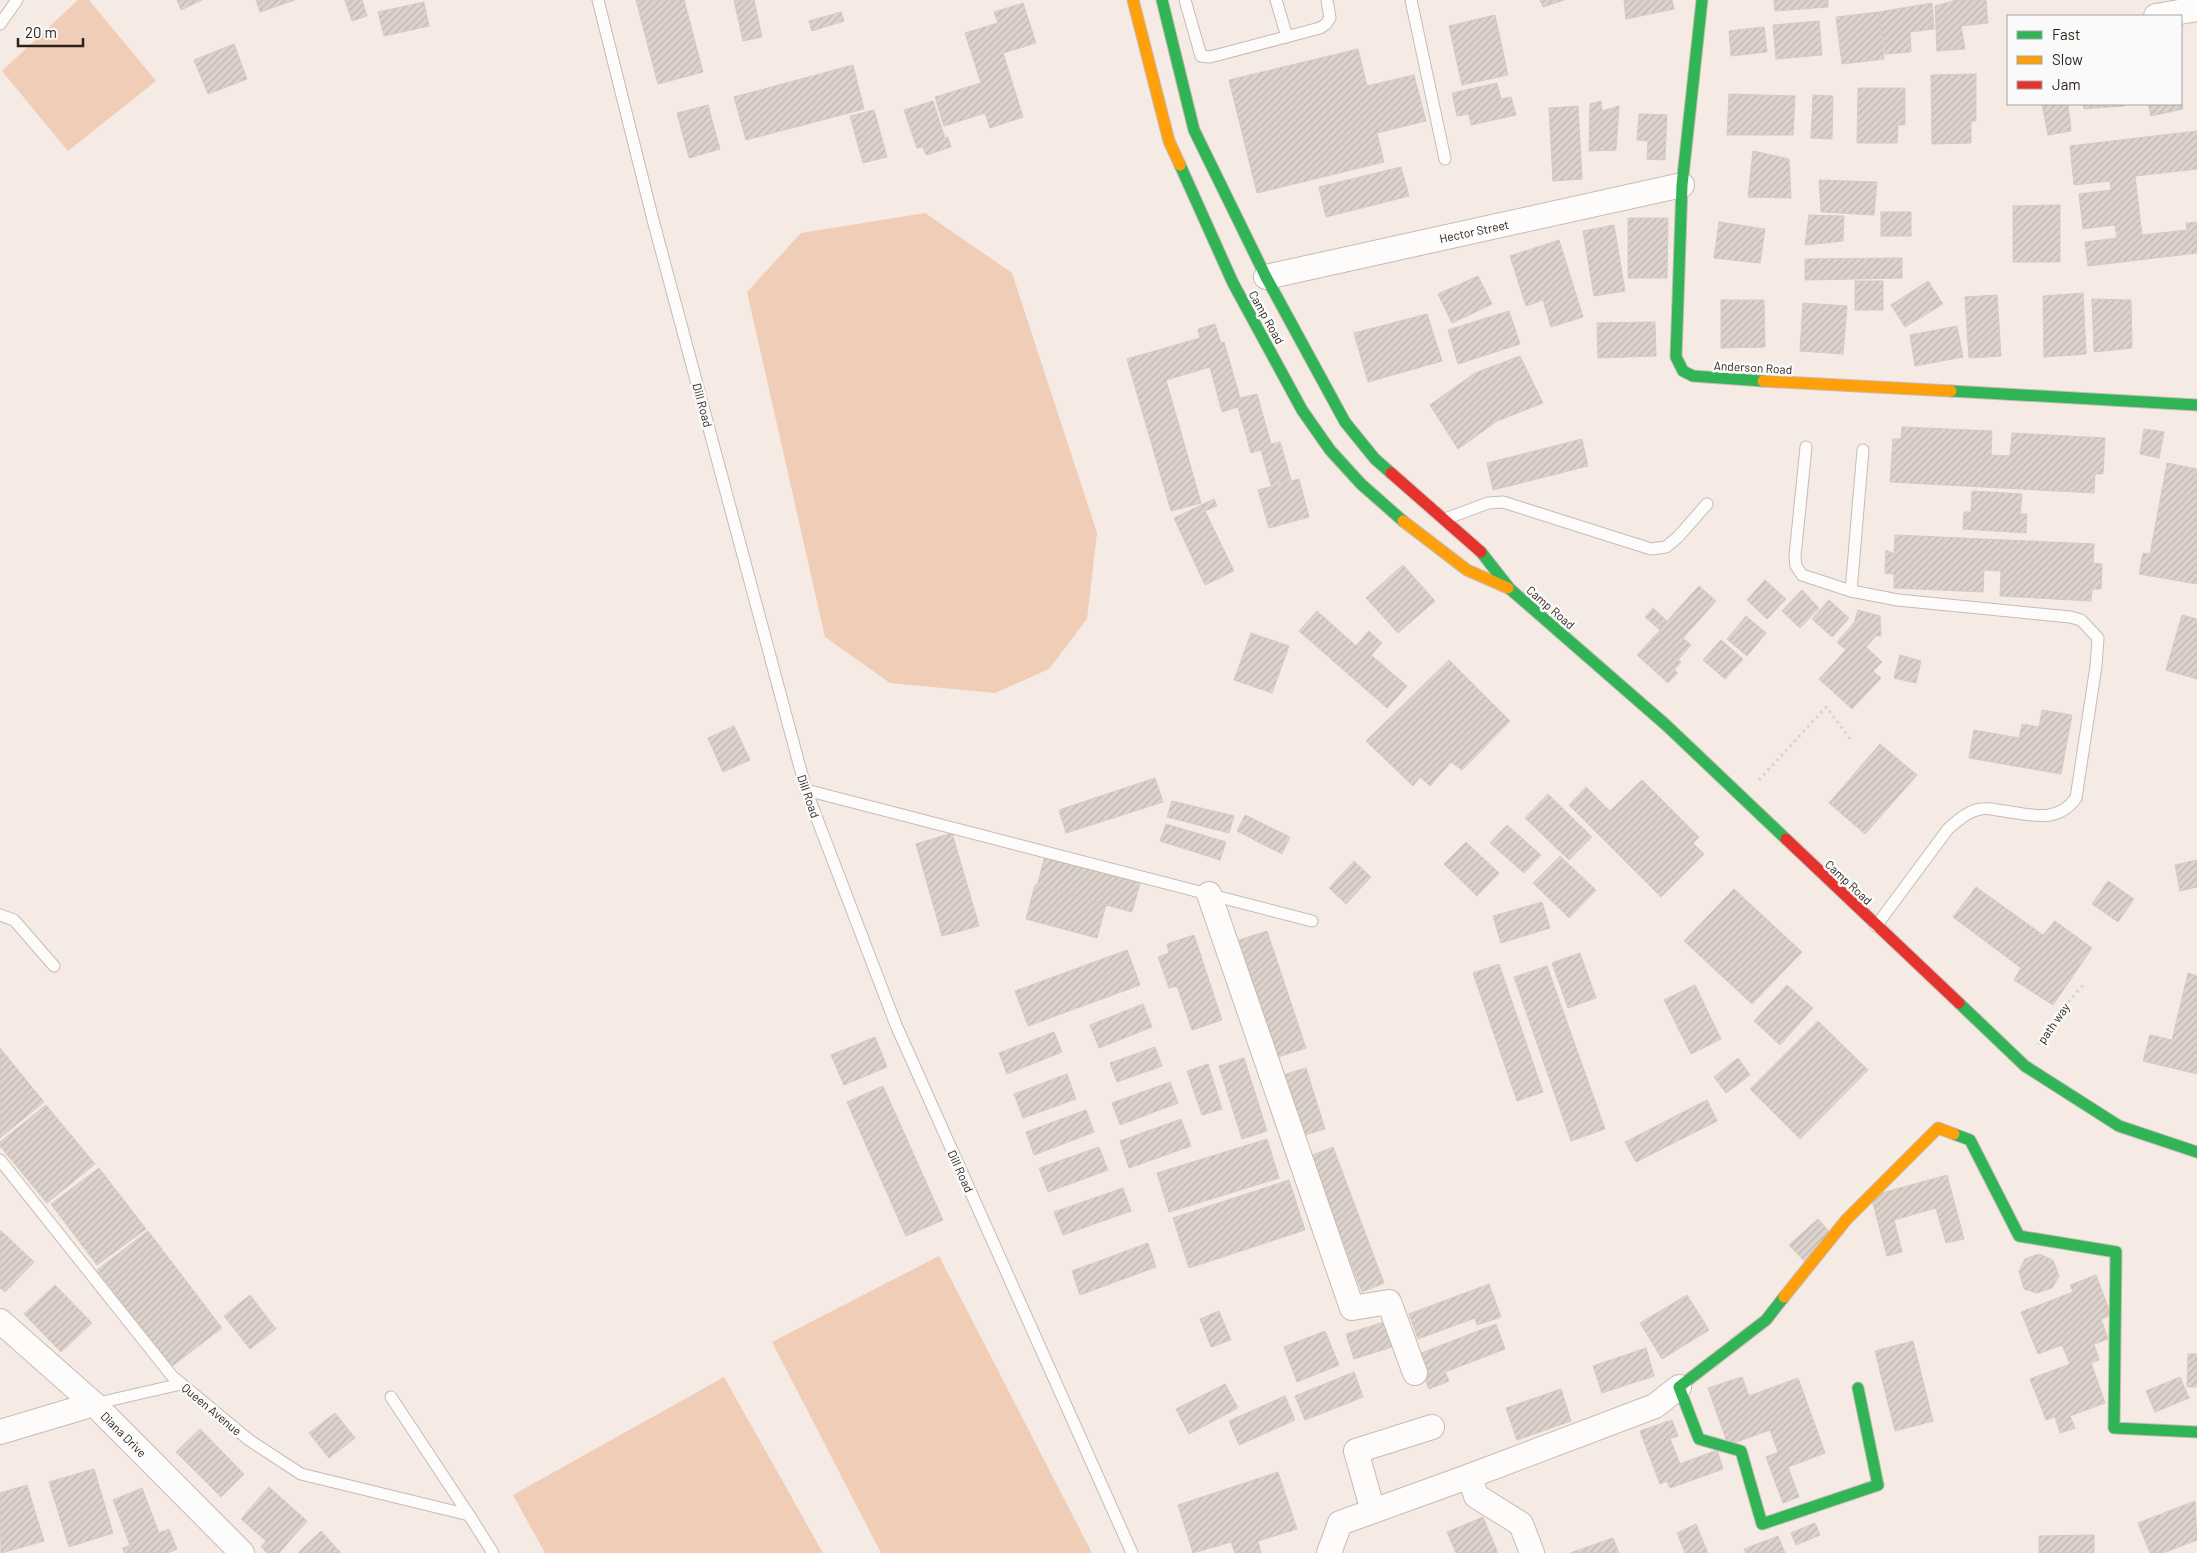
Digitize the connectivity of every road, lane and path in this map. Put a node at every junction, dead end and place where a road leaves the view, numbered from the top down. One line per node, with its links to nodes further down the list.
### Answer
1 (17, 0): 12 (lane)
2 (598, 0): 25 (lane, Dill Road)
3 (1133, 0): 22 (main road, Camp Road)
4 (1162, 0): 16 (main road, Camp Road)
5 (1185, 0): 13 (lane)
6 (1276, 0): 13 (lane)
7 (1326, 0): 13 (lane)
8 (1412, 0): 14 (lane)
9 (1702, 0): 15 (main road, Anderson Road)
10 (2197, 9): 11 (street)
11 (2162, 15)
12 (0, 24)
13 (1287, 37)
14 (1445, 159)
15 (1682, 185): 16 (street, Hector Street); 17 (main road, Anderson Road)
16 (1266, 277): 21 (main road, Camp Road)
17 (2197, 405)
18 (1806, 447): 23 (lane)
19 (1863, 450): 23 (lane)
20 (1707, 504): 21 (lane)
21 (1444, 520): 22 (main road, Camp Road)
22 (1510, 589): 26 (main road, Camp Road)
23 (1851, 591): 30 (lane)
24 (1852, 741): 26 (path)
25 (806, 790): 27 (lane); 51 (lane, Dill Road)
26 (1742, 799): 30 (main road, Camp Road)
27 (1209, 894): 29 (lane); 37 (street)
28 (0, 915): 31 (lane)
29 (1312, 921)
30 (1876, 926): 33 (main road, Camp Road)
31 (54, 966)
32 (2085, 983): 33 (path, path way)
33 (2025, 1066): 34 (main road, Camp Road)
34 (2197, 1152)
35 (0, 1160): 38 (lane, Queen Avenue)
36 (0, 1321): 42 (street, Diana Drive)
37 (1414, 1373)
38 (181, 1384): 42 (lane); 48 (lane, Queen Avenue)
39 (1680, 1387): 40 (main road); 45 (main road); 46 (street)
40 (1858, 1388)
41 (391, 1397): 48 (lane)
42 (94, 1404): 44 (street); 49 (street, Diana Drive)
43 (1432, 1427): 47 (street)
44 (0, 1432)
45 (2197, 1432)
46 (1470, 1476): 47 (street); 53 (street)
47 (1373, 1511): 52 (street)
48 (469, 1515): 50 (lane)
49 (242, 1553)
50 (494, 1553)
51 (1132, 1553)
52 (1329, 1553)
53 (1532, 1553)

